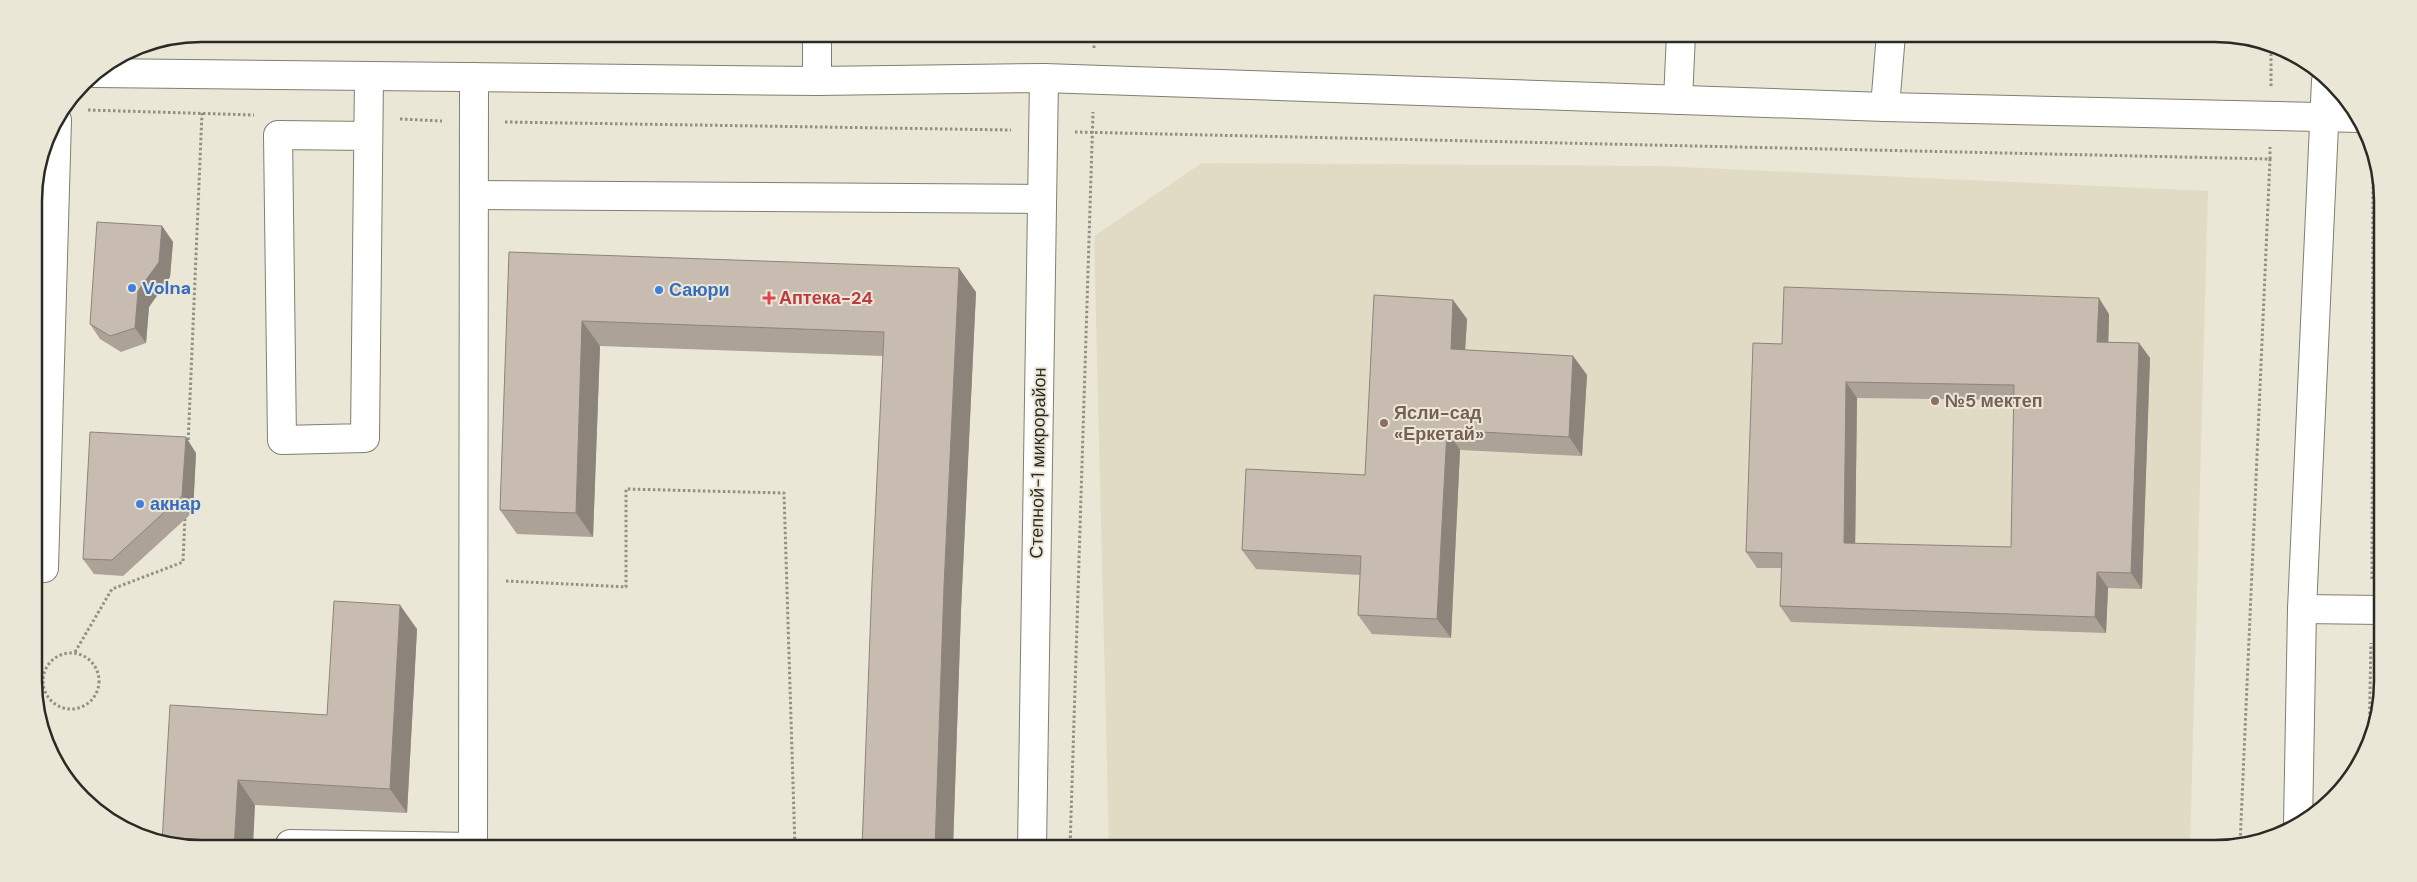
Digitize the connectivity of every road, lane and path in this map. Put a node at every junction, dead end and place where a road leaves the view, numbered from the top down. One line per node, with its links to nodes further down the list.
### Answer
1 (817, 42): 10 (street)
2 (1094, 42): 9 (path)
3 (1681, 42): 12 (street)
4 (1890, 42): 13 (street)
5 (108, 73): 6 (street)
6 (369, 76): 7 (street); 20 (street)
7 (474, 77): 10 (street); 17 (street)
8 (1044, 78): 9 (street); 10 (street); 18 (street, Степной-1 микрорайон)
9 (1092, 80): 12 (street); 19 (path)
10 (817, 81)
11 (2326, 87): 15 (street)
12 (1678, 100): 13 (street)
13 (1885, 107): 15 (street)
14 (202, 113): 26 (path)
15 (2325, 118): 16 (street); 30 (street)
16 (2350, 118)
17 (473, 122): 18 (path); 23 (street)
18 (1043, 131): 19 (path); 24 (street, Степной-1 микрорайон)
19 (1094, 132): 37 (path); 41 (path)
20 (368, 136): 20 (street)
21 (56, 138): 28 (street)
22 (2373, 188): 25 (path)
23 (474, 195): 24 (street); 29 (street)
24 (1042, 199): 40 (street, Степной-1 микрорайон)
25 (2374, 266)
26 (188, 453)
27 (185, 512): 32 (path)
28 (44, 568)
29 (473, 580): 38 (street); 39 (path)
30 (2302, 609): 31 (street); 36 (street)
31 (2374, 610)
32 (75, 652): 34 (path); 34 (path)
33 (2374, 660): 35 (path)
34 (43, 689)
35 (2371, 711)
36 (2298, 816)
37 (2240, 837)
38 (473, 840)
39 (794, 840)
40 (1032, 840)
41 (1070, 840)

